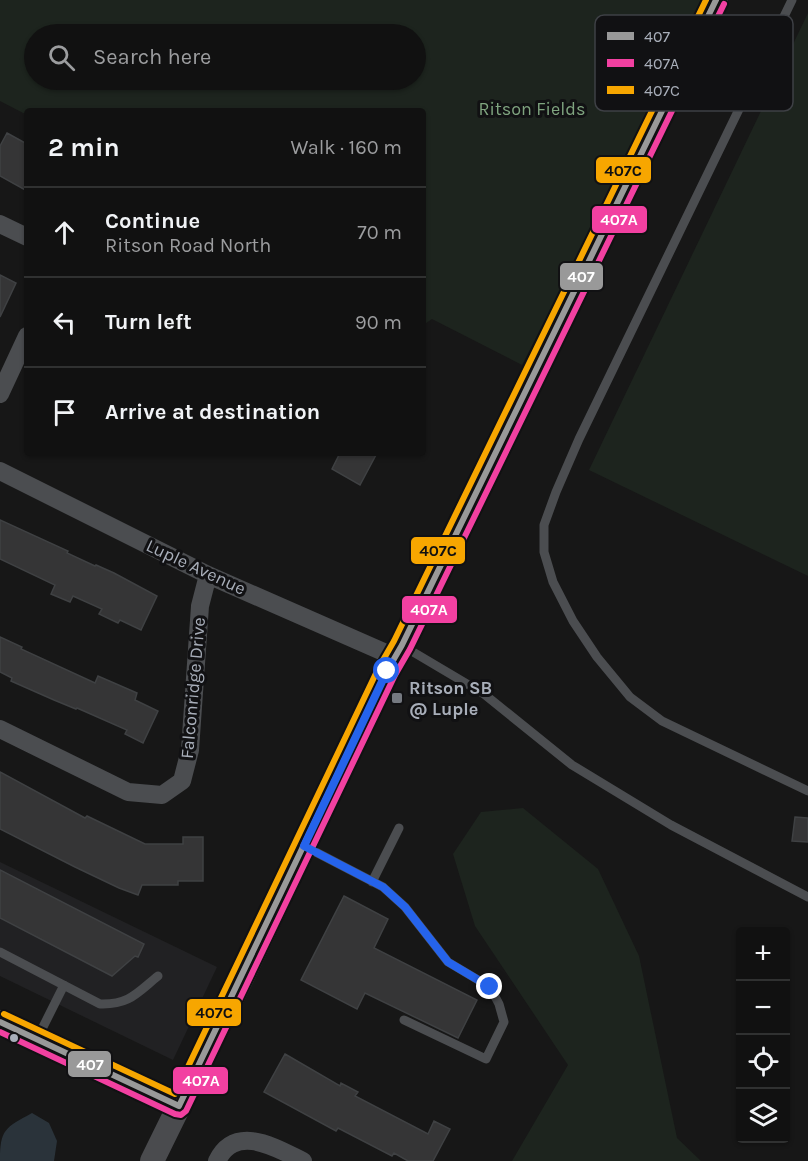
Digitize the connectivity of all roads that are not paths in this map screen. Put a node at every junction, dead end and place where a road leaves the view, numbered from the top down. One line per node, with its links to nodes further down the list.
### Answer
1 (716, 0): 3 (main road)
2 (792, 0): 4 (lane)
3 (709, 15)
4 (785, 15)
5 (662, 111): 13 (main road)
6 (738, 111): 15 (lane)
7 (0, 224): 8 (street)
8 (24, 236)
9 (24, 342): 10 (street)
10 (0, 394)
11 (0, 471): 12 (street, Luple Avenue)
12 (208, 575): 13 (street, Luple Avenue); 14 (street, Falconridge Drive)
13 (398, 651): 17 (main road); 19 (lane)
14 (0, 729)
15 (808, 791)
16 (399, 828): 18 (lane)
17 (304, 846): 18 (lane); 26 (main road)
18 (372, 882): 23 (lane)
19 (808, 897)
20 (0, 952): 22 (lane)
21 (158, 976): 22 (lane)
22 (64, 986): 25 (lane)
23 (404, 1020)
24 (0, 1022): 25 (main road)
25 (37, 1039): 26 (main road)
26 (179, 1107): 27 (main road)
27 (152, 1161)
28 (217, 1161): 29 (street)
29 (303, 1161)

